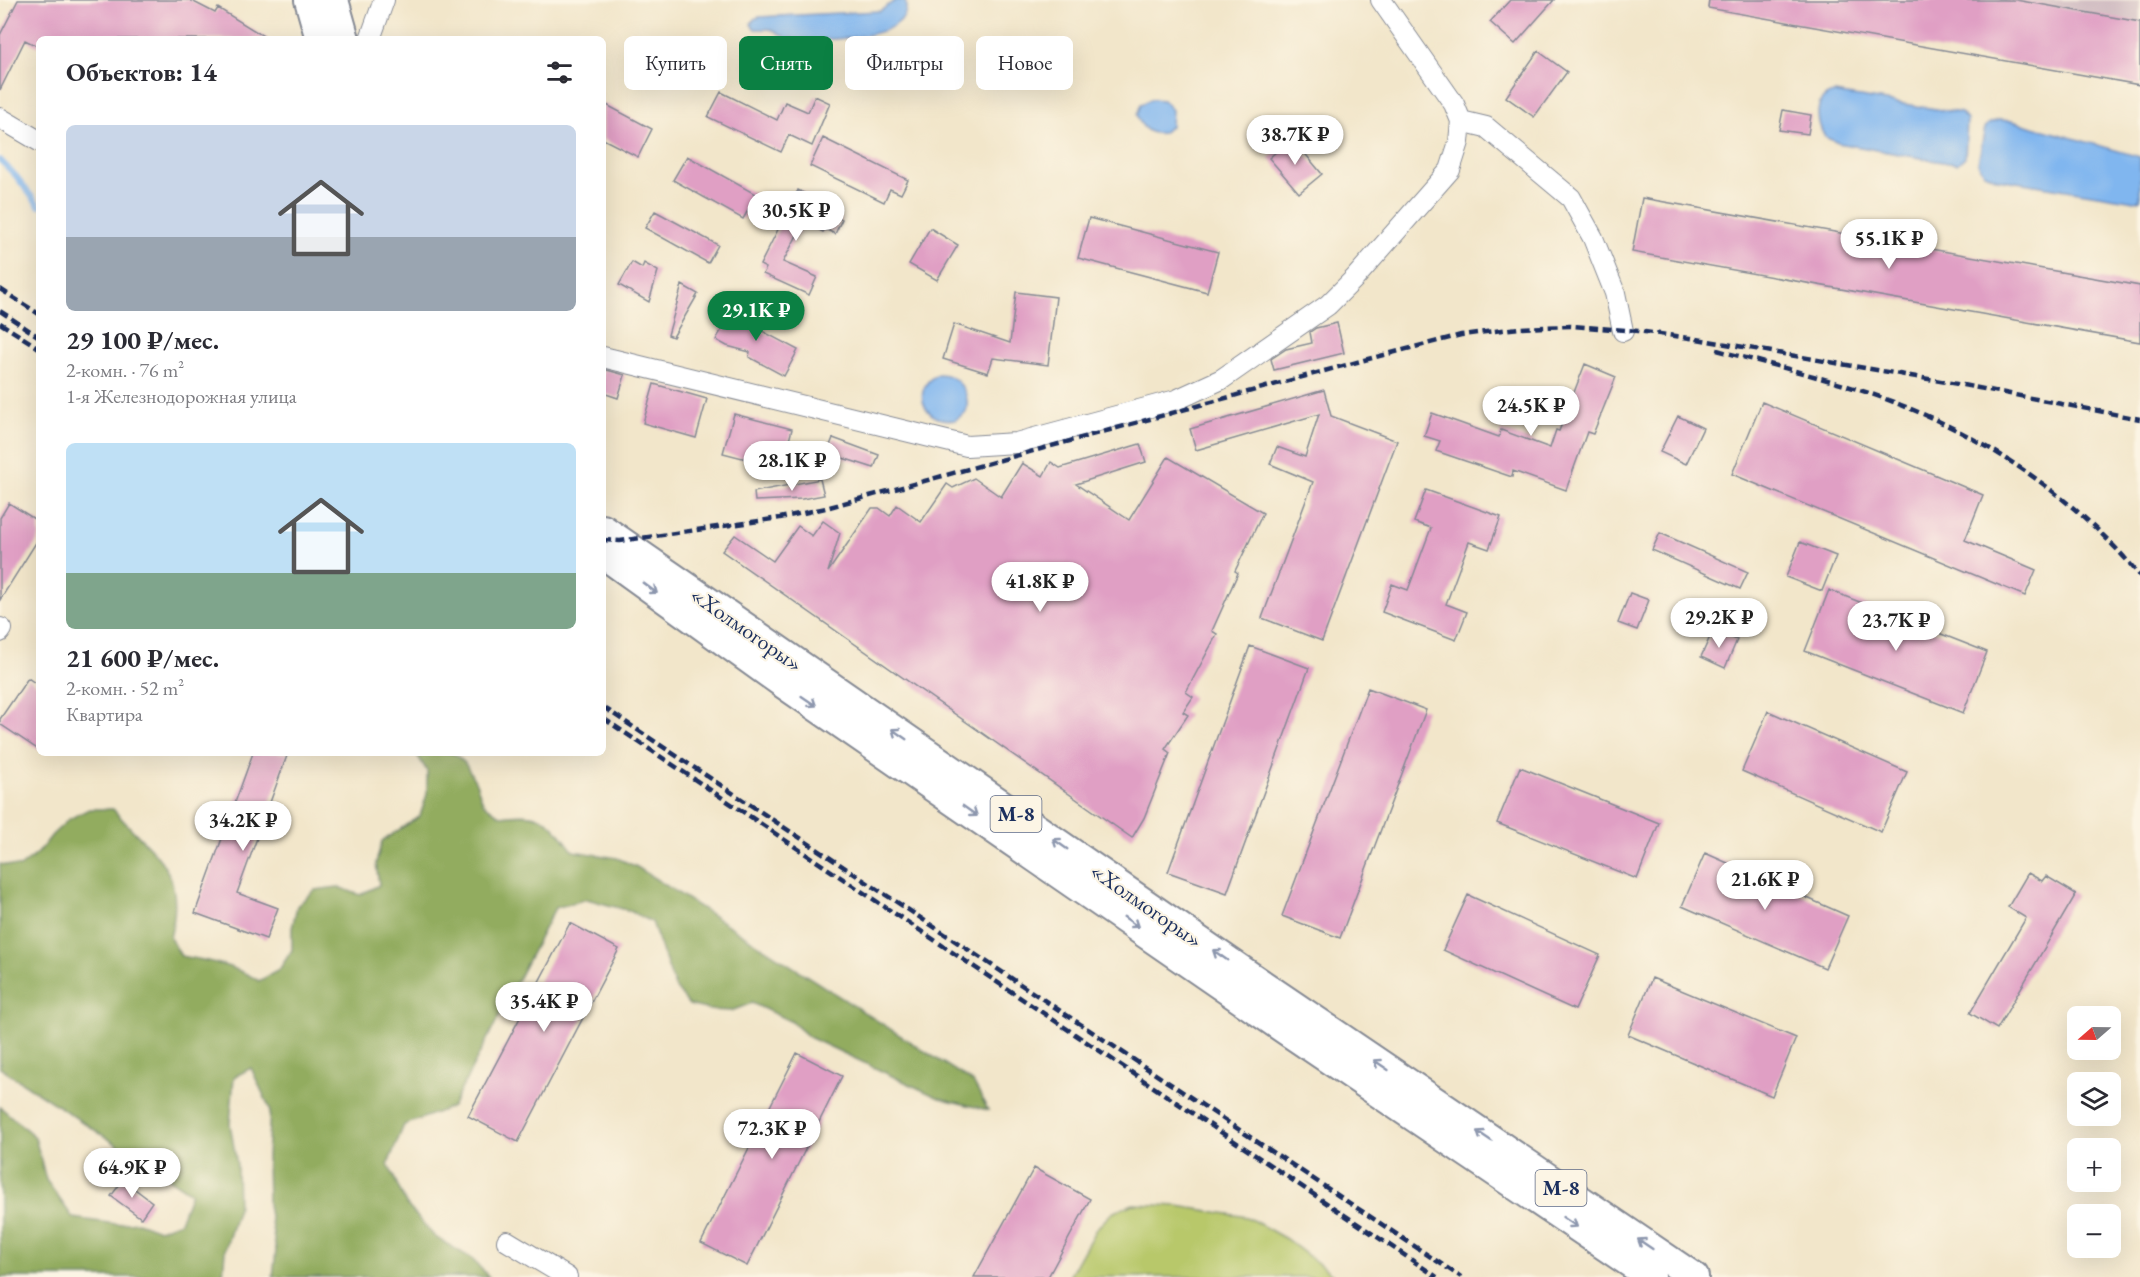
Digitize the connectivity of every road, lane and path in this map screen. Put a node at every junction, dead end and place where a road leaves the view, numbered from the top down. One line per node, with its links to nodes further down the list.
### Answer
1 (309, 0): 5 (highway)
2 (334, 0): 6 (highway)
3 (384, 0): 7 (street)
4 (1381, 0): 9 (street)
5 (319, 36)
6 (344, 36)
7 (371, 36)
8 (0, 118): 10 (street)
9 (1461, 121): 11 (street); 12 (street)
10 (36, 139)
11 (1623, 331)
12 (606, 358)
13 (606, 531): 18 (highway, «Холмогоры» / М-8, one-way to 13)
14 (606, 556): 17 (highway, «Холмогоры» / М-8, one-way to 17)
15 (507, 1241): 16 (street)
16 (567, 1277)
17 (1652, 1277)
18 (1694, 1277)

